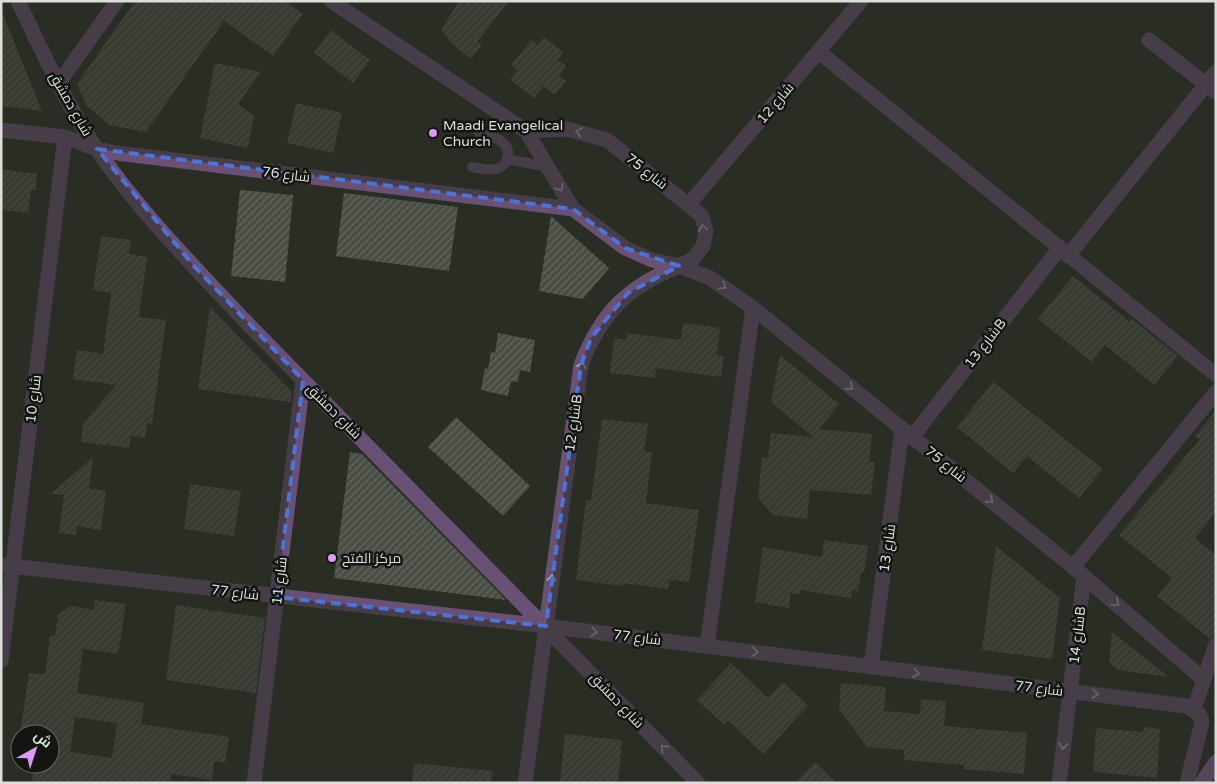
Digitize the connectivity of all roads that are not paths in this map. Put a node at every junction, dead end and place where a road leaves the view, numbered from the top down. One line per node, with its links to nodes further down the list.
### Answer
1 (18, 1): 8 (street, شارع دمشق)
2 (117, 1): 8 (street)
3 (331, 1): 11 (street, شارع 75)
4 (861, 1): 6 (street, شارع 12)
5 (1149, 40): 9 (street)
6 (818, 52): 18 (street, شارع 12); 20 (street)
7 (1216, 72): 9 (street, شارع 13B)
8 (58, 84): 14 (street, شارع دمشق)
9 (1211, 88): 20 (street, شارع 13B)
10 (1, 130): 13 (street, شارع 76)
11 (526, 131): 17 (street, شارع 75); 18 (street, شارع 75, one-way to 11)
12 (479, 133): 15 (lane)
13 (65, 137): 14 (street, شارع 76); 27 (street, شارع 10)
14 (97, 149): 19 (street, شارع 76); 24 (street, شارع دمشق)
15 (507, 159): 16 (lane); 17 (lane)
16 (472, 167)
17 (548, 167): 19 (street, شارع 75, one-way to 19)
18 (689, 204): 21 (street, شارع 75, one-way to 18)
19 (574, 209): 21 (street, شارع 75)
20 (1063, 253): 23 (street); 26 (street, شارع 13B)
21 (679, 266): 22 (street, شارع 75, one-way to 22); 30 (street, شارع 12B, one-way to 21)
22 (753, 308): 26 (street, شارع 75, one-way to 26); 32 (street)
23 (1216, 375)
24 (303, 380): 29 (street, شارع 11); 30 (street, شارع دمشق)
25 (1216, 392): 28 (street)
26 (907, 433): 28 (street, شارع 75, one-way to 28); 34 (street, شارع 13)
27 (7, 566): 29 (street, شارع 77); 33 (street, شارع 10)
28 (1079, 572): 35 (street, شارع 75, one-way to 35); 36 (street, شارع 14B)
29 (277, 597): 30 (street, شارع 77); 39 (street, شارع 11)
30 (546, 626): 32 (street, شارع 77, one-way to 32); 40 (street); 41 (street, شارع دمشق, one-way to 30)
31 (1216, 644): 35 (street)
32 (707, 646): 34 (street, شارع 77, one-way to 34)
33 (1, 661)
34 (871, 667): 36 (street, شارع 77, one-way to 36)
35 (1203, 678): 37 (street)
36 (1070, 691): 37 (street, شارع 77, one-way to 37); 42 (street, شارع 14B, one-way to 42)
37 (1194, 709): 43 (street)
38 (1216, 762): 44 (street)
39 (254, 783)
40 (525, 783)
41 (698, 783)
42 (1059, 783)
43 (1187, 783)
44 (1202, 783)

